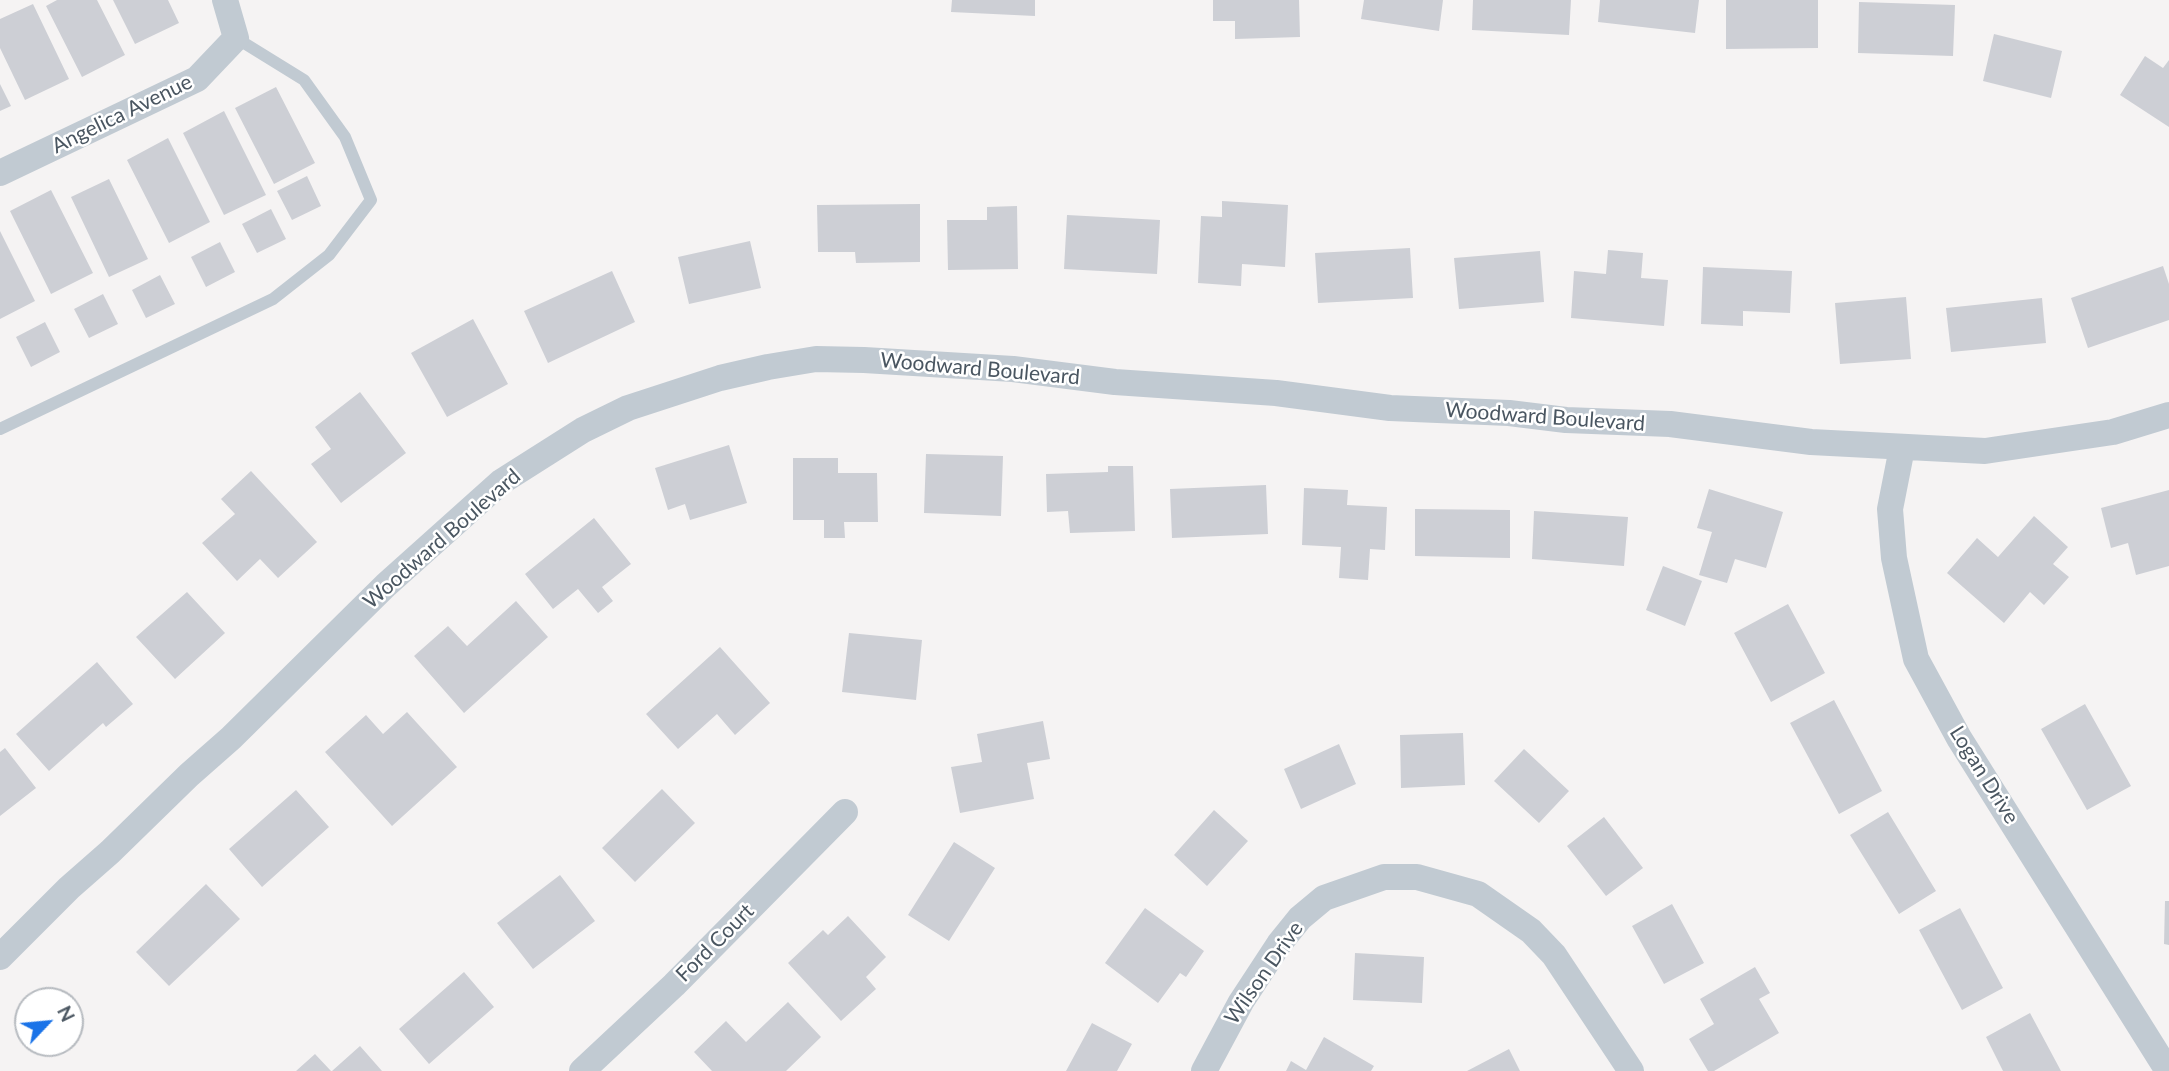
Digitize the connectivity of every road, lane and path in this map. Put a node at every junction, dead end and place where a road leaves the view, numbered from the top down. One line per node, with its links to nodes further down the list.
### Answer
1 (225, 0): 2 (street)
2 (236, 38): 3 (street, Angelica Avenue); 5 (lane)
3 (0, 173)
4 (2169, 415): 6 (street, Woodward Boulevard)
5 (0, 429)
6 (1902, 448): 8 (street, Woodward Boulevard); 12 (street, Logan Drive)
7 (845, 812): 9 (street, Ford Court)
8 (0, 957)
9 (582, 1071)
10 (1204, 1071): 11 (street, Wilson Drive)
11 (1631, 1071)
12 (2168, 1071)

